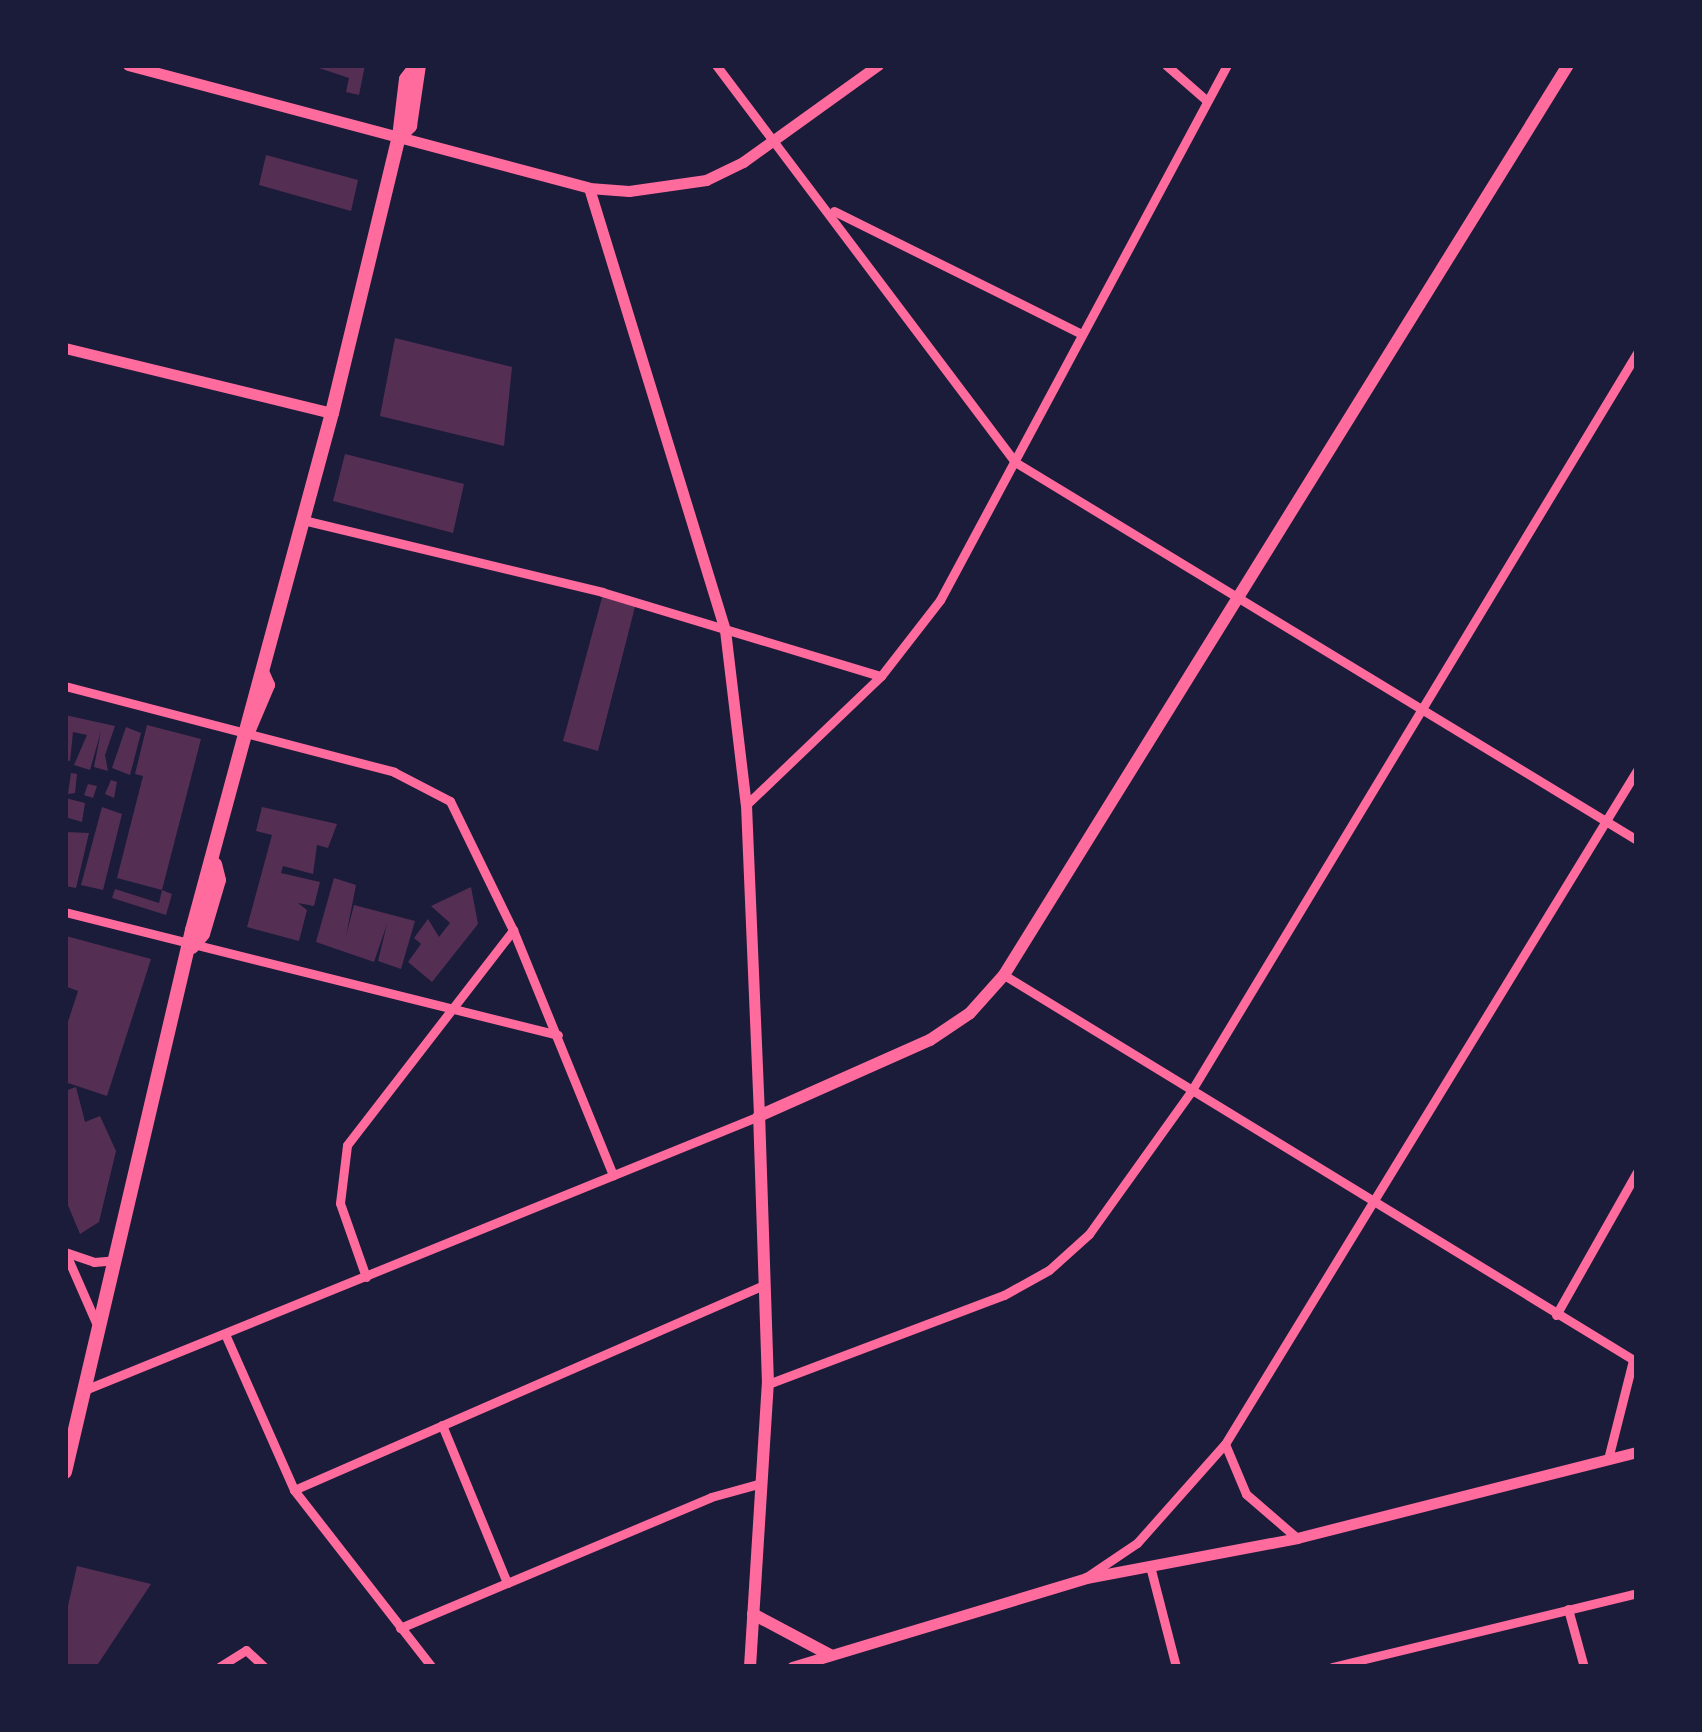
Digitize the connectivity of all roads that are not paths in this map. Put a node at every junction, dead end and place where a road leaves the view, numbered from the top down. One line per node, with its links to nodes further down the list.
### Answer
1 (128, 65): 9 (street)
2 (418, 65): 9 (main road)
3 (716, 65): 10 (street)
4 (878, 65): 10 (street)
5 (1166, 65): 8 (street)
6 (1227, 65): 8 (street)
7 (1568, 65): 19 (main road)
8 (1206, 100): 13 (street)
9 (399, 137): 11 (street); 16 (main road)
10 (776, 141): 11 (street); 12 (street)
11 (589, 188): 20 (street)
12 (830, 209): 13 (street); 17 (street)
13 (1082, 334): 17 (street)
14 (65, 348): 16 (street)
15 (1637, 354): 23 (street)
16 (332, 413): 18 (main road)
17 (1015, 462): 19 (street); 21 (street)
18 (303, 520): 20 (street); 24 (main road)
19 (1236, 598): 23 (street); 32 (main road)
20 (726, 630): 21 (street); 26 (street)
21 (881, 676): 26 (street)
22 (65, 686): 24 (street)
23 (1419, 706): 27 (street); 35 (street)
24 (248, 732): 30 (street); 31 (main road)
25 (1637, 770): 27 (street)
26 (746, 805): 36 (street)
27 (1606, 821): 28 (street); 39 (street)
28 (1637, 840)
29 (65, 912): 31 (street)
30 (513, 930): 33 (street); 34 (street)
31 (192, 947): 33 (street); 41 (main road)
32 (1004, 975): 35 (street); 36 (main road)
33 (445, 1012): 34 (street); 42 (street)
34 (558, 1036): 38 (street)
35 (1190, 1093): 39 (street); 48 (street)
36 (759, 1116): 38 (street); 43 (main road)
37 (1637, 1172): 44 (street)
38 (613, 1176): 42 (street)
39 (1369, 1202): 44 (street); 51 (street)
40 (65, 1252): 41 (street); 45 (street)
41 (116, 1260): 45 (main road)
42 (366, 1276): 46 (street)
43 (764, 1284): 48 (main road); 50 (street)
44 (1556, 1315): 47 (street)
45 (98, 1330): 49 (main road)
46 (225, 1334): 49 (street); 56 (street)
47 (1635, 1361): 53 (street)
48 (768, 1384): 55 (main road)
49 (87, 1390): 54 (main road)
50 (442, 1425): 56 (street); 60 (street)
51 (1225, 1444): 57 (street); 59 (street)
52 (1637, 1452): 53 (street)
53 (1608, 1459): 57 (street)
54 (65, 1471)
55 (762, 1482): 60 (street); 63 (main road)
56 (294, 1490): 64 (street)
57 (1297, 1538): 58 (street)
58 (1150, 1570): 59 (street); 71 (street)
59 (1086, 1578): 65 (street)
60 (507, 1584): 64 (street)
61 (1637, 1593): 62 (street)
62 (1568, 1609): 72 (street); 73 (street)
63 (754, 1614): 65 (main road); 69 (main road)
64 (400, 1628): 68 (street)
65 (830, 1656): 70 (street)
66 (219, 1667): 67 (street)
67 (264, 1667)
68 (432, 1667)
69 (750, 1667)
70 (792, 1667)
71 (1176, 1667)
72 (1332, 1667)
73 (1584, 1667)

